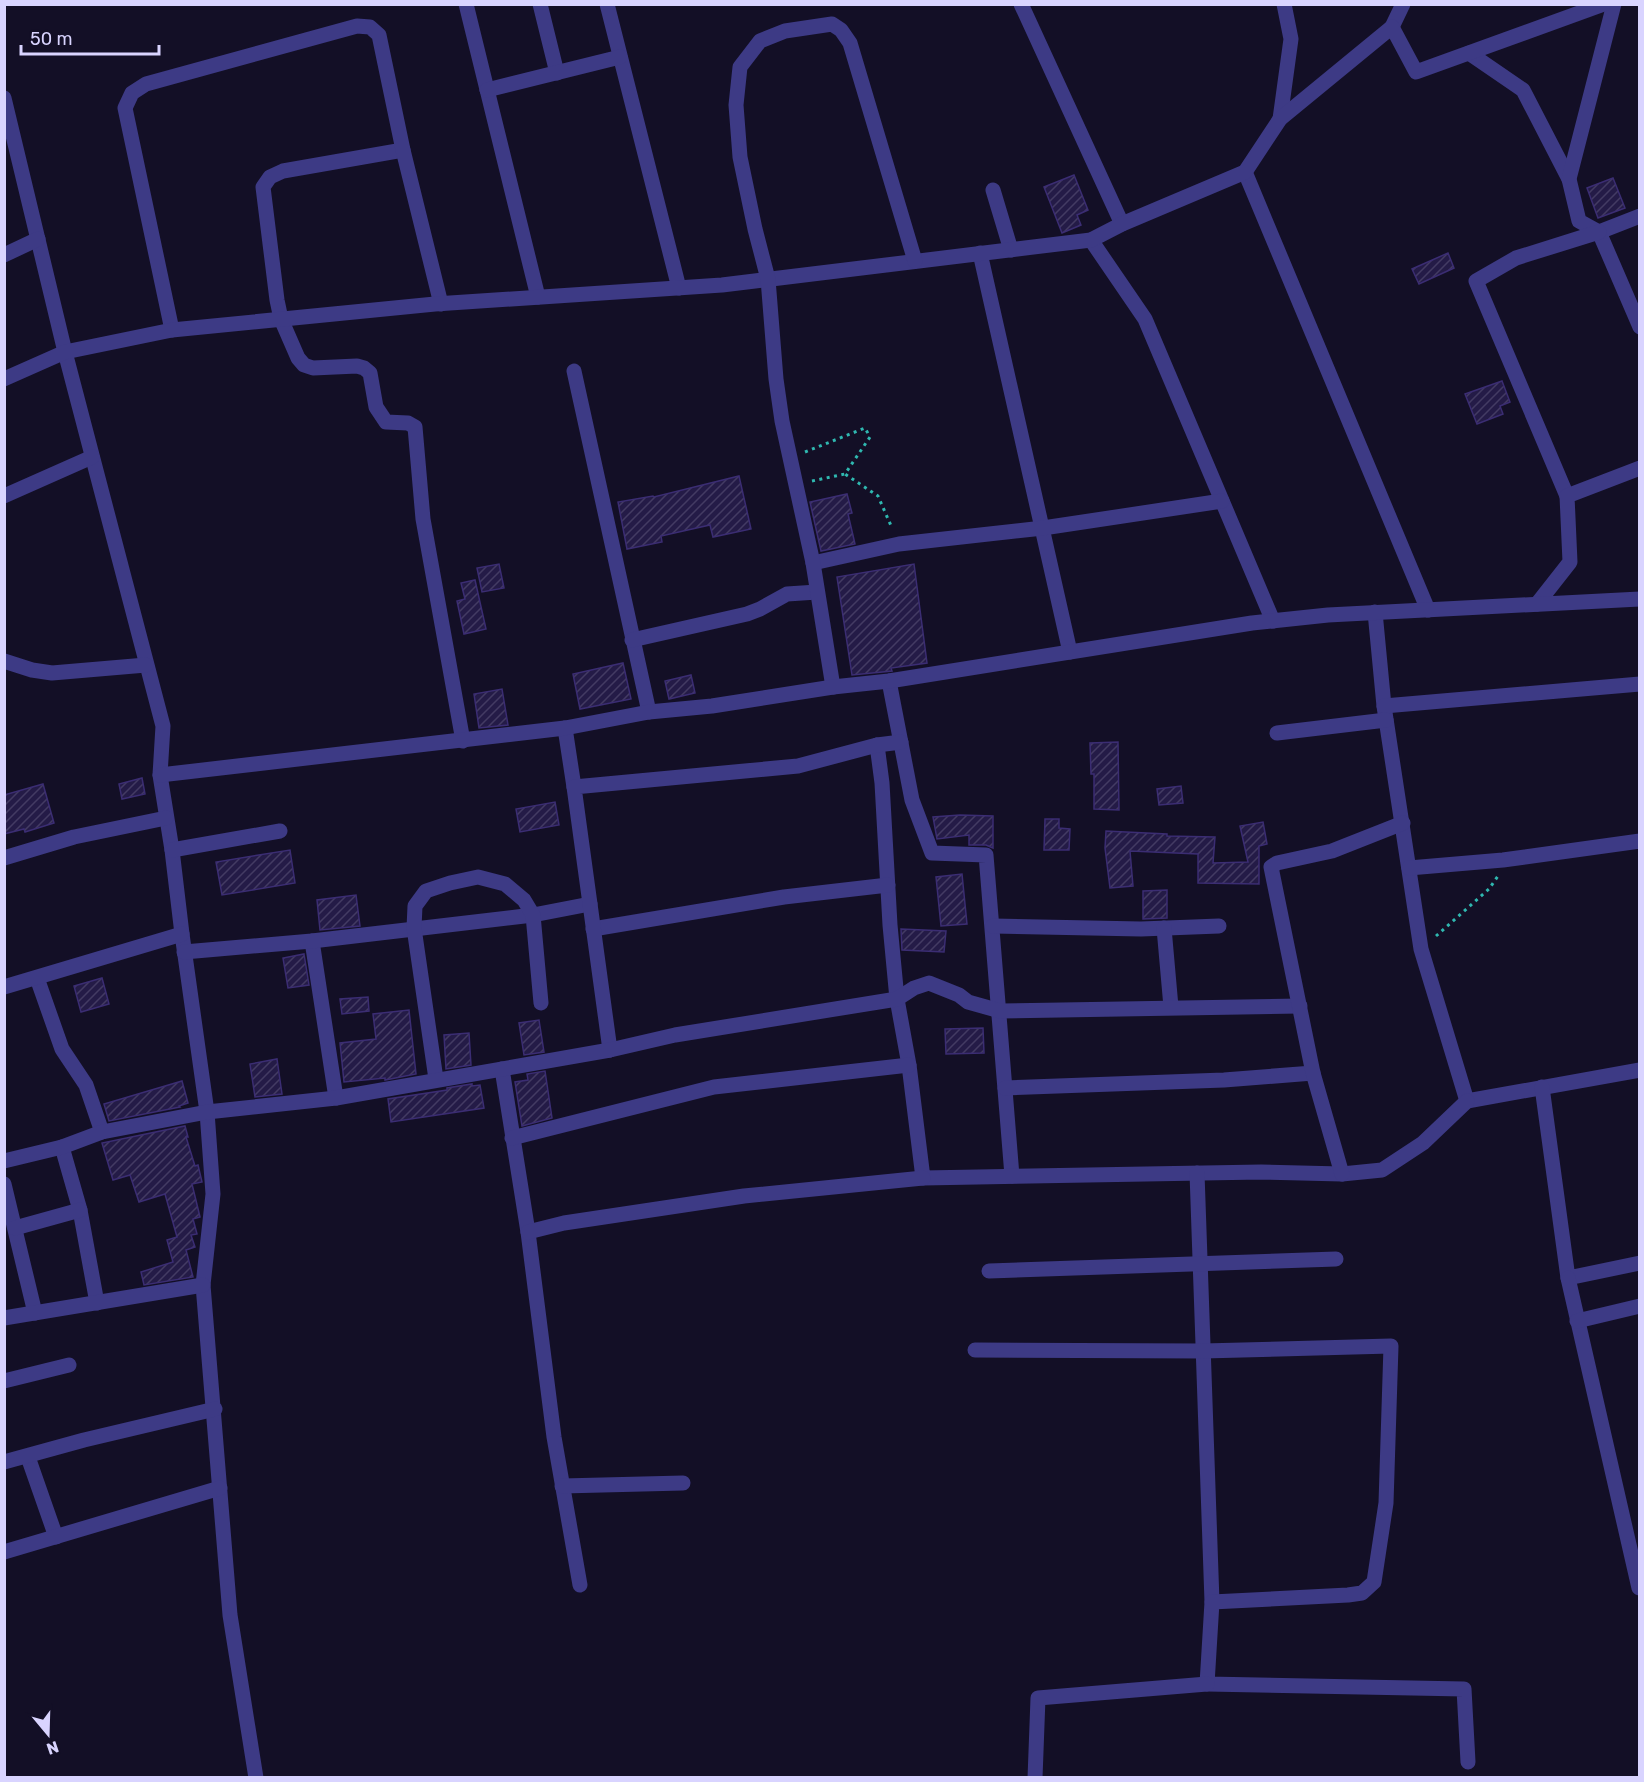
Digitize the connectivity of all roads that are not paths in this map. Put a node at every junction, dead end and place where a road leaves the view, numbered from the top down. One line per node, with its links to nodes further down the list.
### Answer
1 (466, 4): 13 (street)
2 (540, 4): 12 (street)
3 (607, 4): 11 (street)
4 (1021, 4): 21 (street)
5 (1284, 4): 15 (street)
6 (1402, 4): 9 (street)
7 (1604, 4): 10 (street)
8 (1614, 4): 18 (street)
9 (1392, 27): 10 (street); 15 (street)
10 (1469, 53): 18 (street)
11 (620, 57): 12 (street); 30 (street)
12 (557, 73): 13 (street)
13 (487, 90): 31 (street)
14 (5, 99): 23 (street)
15 (1280, 119): 17 (street)
16 (403, 150): 32 (street); 33 (street); 35 (street)
17 (1245, 172): 21 (street); 49 (street)
18 (1569, 179): 22 (street)
19 (993, 190): 25 (street)
20 (1640, 216): 22 (street)
21 (1122, 224): 24 (street)
22 (1599, 232): 34 (street); 42 (street)
23 (38, 239): 27 (street); 36 (street)
24 (1090, 240): 25 (street); 43 (street)
25 (1011, 249): 26 (street)
26 (980, 253): 28 (street); 44 (street)
27 (4, 255)
28 (915, 261): 29 (street); 29 (street)
29 (768, 279): 30 (street); 45 (street)
30 (679, 288): 31 (street)
31 (538, 297): 32 (street)
32 (441, 304): 33 (street)
33 (281, 319): 35 (street); 63 (street)
34 (1640, 327)
35 (172, 330): 36 (street)
36 (65, 352): 38 (street); 39 (street)
37 (574, 371): 52 (street)
38 (4, 379)
39 (92, 457): 41 (street); 55 (street)
40 (1640, 468): 42 (street)
41 (4, 496)
42 (1567, 496): 48 (street)
43 (1222, 501): 44 (street); 51 (street)
44 (1042, 528): 45 (street); 53 (street)
45 (813, 563): 46 (street)
46 (817, 592): 52 (street); 58 (street)
47 (1640, 599): 48 (street)
48 (1537, 604): 49 (street)
49 (1428, 610): 50 (street)
50 (1375, 612): 51 (street); 60 (street)
51 (1273, 621): 53 (street)
52 (632, 640): 59 (street)
53 (1070, 652): 56 (street)
54 (4, 661): 55 (street)
55 (146, 665): 66 (street)
56 (889, 681): 58 (street); 64 (street)
57 (1640, 684): 60 (street)
58 (833, 687): 59 (street)
59 (649, 712): 61 (street)
60 (1385, 713): 62 (street); 69 (street)
61 (565, 728): 63 (street); 67 (street)
62 (1277, 733)
63 (463, 741): 66 (street)
64 (901, 742): 65 (street); 78 (street)
65 (877, 745): 67 (street); 75 (street)
66 (160, 775): 68 (street)
67 (574, 787): 76 (street)
68 (166, 818): 72 (street); 73 (street)
69 (1403, 824): 74 (street); 90 (street)
70 (280, 831): 72 (street)
71 (1640, 841): 74 (street)
72 (172, 850): 83 (street)
73 (4, 858)
74 (1409, 868): 102 (street)
75 (888, 885): 82 (street); 88 (street)
76 (590, 904): 77 (street); 82 (street)
77 (533, 915): 80 (street); 80 (street); 89 (street)
78 (993, 926): 81 (street); 92 (street)
79 (1219, 926): 81 (street)
80 (414, 928): 84 (street); 98 (street)
81 (1164, 928): 91 (street)
82 (593, 929): 93 (street)
83 (182, 934): 85 (street); 86 (street)
84 (312, 941): 85 (street); 101 (street)
85 (184, 952): 103 (street)
86 (37, 978): 87 (street); 104 (street)
87 (4, 987)
88 (897, 999): 92 (street); 93 (street); 94 (street)
89 (541, 1003)
90 (1300, 1006): 91 (street); 97 (street)
91 (1171, 1007): 92 (street)
92 (1000, 1011): 99 (street)
93 (610, 1050): 95 (street)
94 (909, 1065): 105 (street); 111 (street)
95 (502, 1069): 98 (street); 105 (street)
96 (1640, 1070): 100 (street)
97 (1313, 1073): 99 (street); 109 (street)
98 (436, 1079): 101 (street)
99 (1005, 1088): 110 (street)
100 (1542, 1088): 102 (street); 120 (street)
101 (336, 1098): 103 (street)
102 (1467, 1101): 109 (street)
103 (207, 1112): 104 (street); 121 (street)
104 (102, 1132): 106 (street)
105 (512, 1138): 115 (street)
106 (62, 1147): 107 (street); 113 (street)
107 (4, 1161)
108 (1197, 1173): 109 (street); 110 (street); 118 (street)
109 (1342, 1174)
110 (1012, 1176): 111 (street)
111 (923, 1178): 115 (street)
112 (4, 1184): 114 (street)
113 (80, 1210): 114 (street); 122 (street)
114 (15, 1228): 124 (street)
115 (528, 1232): 135 (street)
116 (1336, 1259): 118 (street)
117 (1640, 1263): 120 (street)
118 (1200, 1265): 119 (street); 128 (street)
119 (989, 1270)
120 (1568, 1278): 126 (street)
121 (203, 1285): 122 (street); 131 (street)
122 (98, 1303): 124 (street)
123 (1640, 1306): 126 (street)
124 (35, 1313): 125 (street)
125 (4, 1318)
126 (1577, 1321): 140 (street)
127 (975, 1350): 128 (street)
128 (1203, 1351): 141 (street); 141 (street)
129 (69, 1365): 130 (street)
130 (4, 1381)
131 (214, 1409): 132 (street); 136 (street)
132 (28, 1457): 133 (street); 137 (street)
133 (4, 1462)
134 (683, 1483): 135 (street)
135 (562, 1486): 139 (street)
136 (220, 1488): 137 (street); 144 (street)
137 (56, 1537): 138 (street)
138 (4, 1552)
139 (580, 1585)
140 (1639, 1588)
141 (1212, 1602): 142 (street)
142 (1207, 1684): 143 (street); 145 (street)
143 (1468, 1762)
144 (255, 1772)
145 (1035, 1778)

